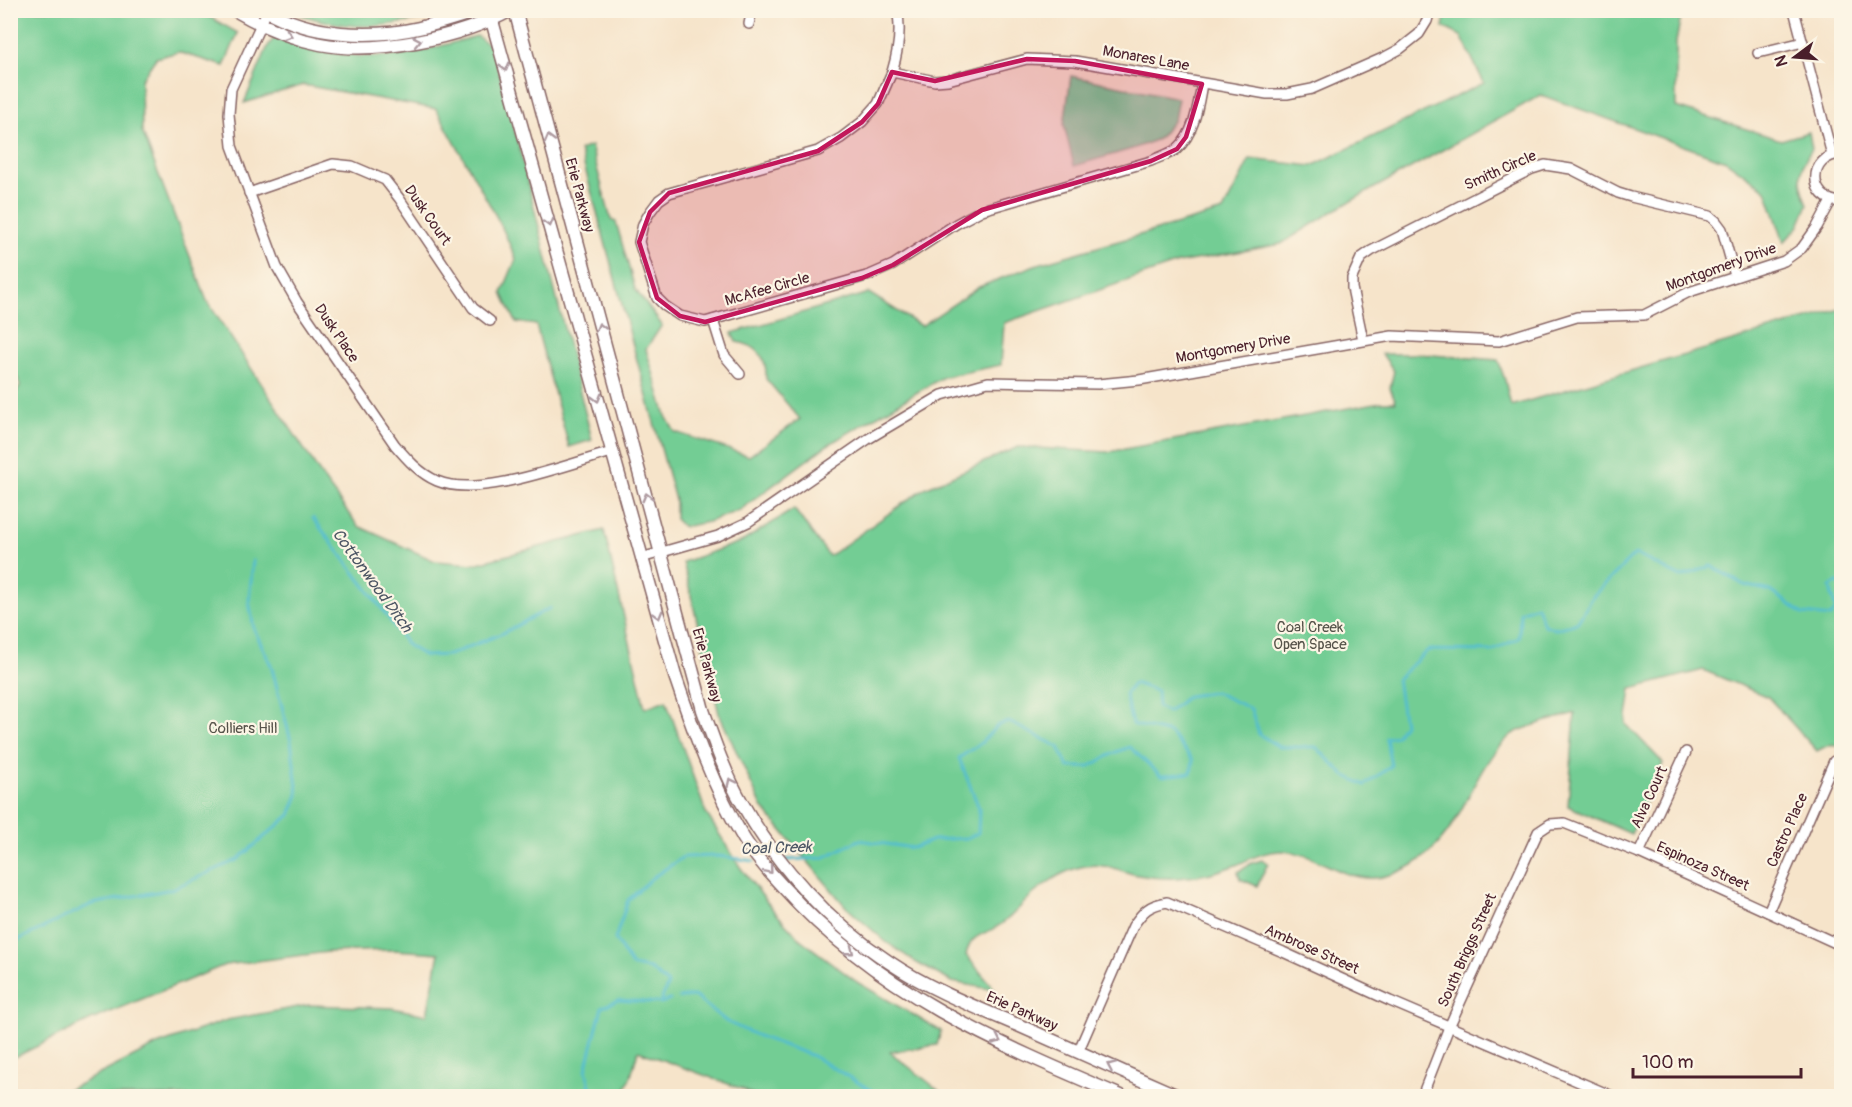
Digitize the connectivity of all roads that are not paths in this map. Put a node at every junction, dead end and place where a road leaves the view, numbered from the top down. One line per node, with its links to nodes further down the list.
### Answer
1 (235, 10): 11 (main road)
2 (481, 10): 8 (main road)
3 (513, 10): 9 (main road); 26 (main road, Erie Parkway, one-way to 3)
4 (752, 10): 10 (street)
5 (897, 10): 14 (street)
6 (1430, 10): 15 (street, Monares Lane)
7 (1794, 10): 12 (street)
8 (267, 11): 11 (street, Dusk Place)
9 (491, 16): 11 (main road, one-way to 9); 25 (main road, Erie Parkway, one-way to 25)
10 (749, 24)
11 (261, 25): 17 (street, Dusk Place)
12 (1802, 38): 13 (street); 16 (street)
13 (1758, 53)
14 (892, 72): 15 (street, Monares Lane); 21 (street, McAfee Circle)
15 (1202, 84): 21 (street, McAfee Circle)
16 (1837, 154): 18 (street)
17 (249, 193): 22 (street, Dusk Court); 25 (street, Dusk Place)
18 (1831, 201): 19 (street); 20 (street, Montgomery Drive)
19 (1842, 202)
20 (1735, 276): 23 (street, Montgomery Drive); 23 (street, Smith Circle)
21 (713, 320): 24 (street)
22 (490, 321)
23 (1363, 340): 26 (street, Montgomery Drive)
24 (740, 374)
25 (612, 452): 27 (main road, Erie Parkway)
26 (662, 554): 27 (street, Montgomery Drive); 35 (main road, Erie Parkway, one-way to 26)
27 (641, 558): 36 (main road, Erie Parkway, one-way to 36)
28 (1686, 752): 31 (street, Alva Court)
29 (1834, 761): 32 (street, Castro Place)
30 (1550, 824): 31 (street, Espinoza Street); 34 (street, South Briggs Street)
31 (1639, 854): 32 (street, Espinoza Street)
32 (1768, 912): 33 (street, Espinoza Street)
33 (1842, 946)
34 (1449, 1027): 35 (street, Ambrose Street); 38 (street, South Briggs Street); 39 (street, Ambrose Street)
35 (1078, 1052): 37 (main road, Erie Parkway, one-way to 35)
36 (1121, 1096)
37 (1178, 1096)
38 (1422, 1096)
39 (1612, 1096)

